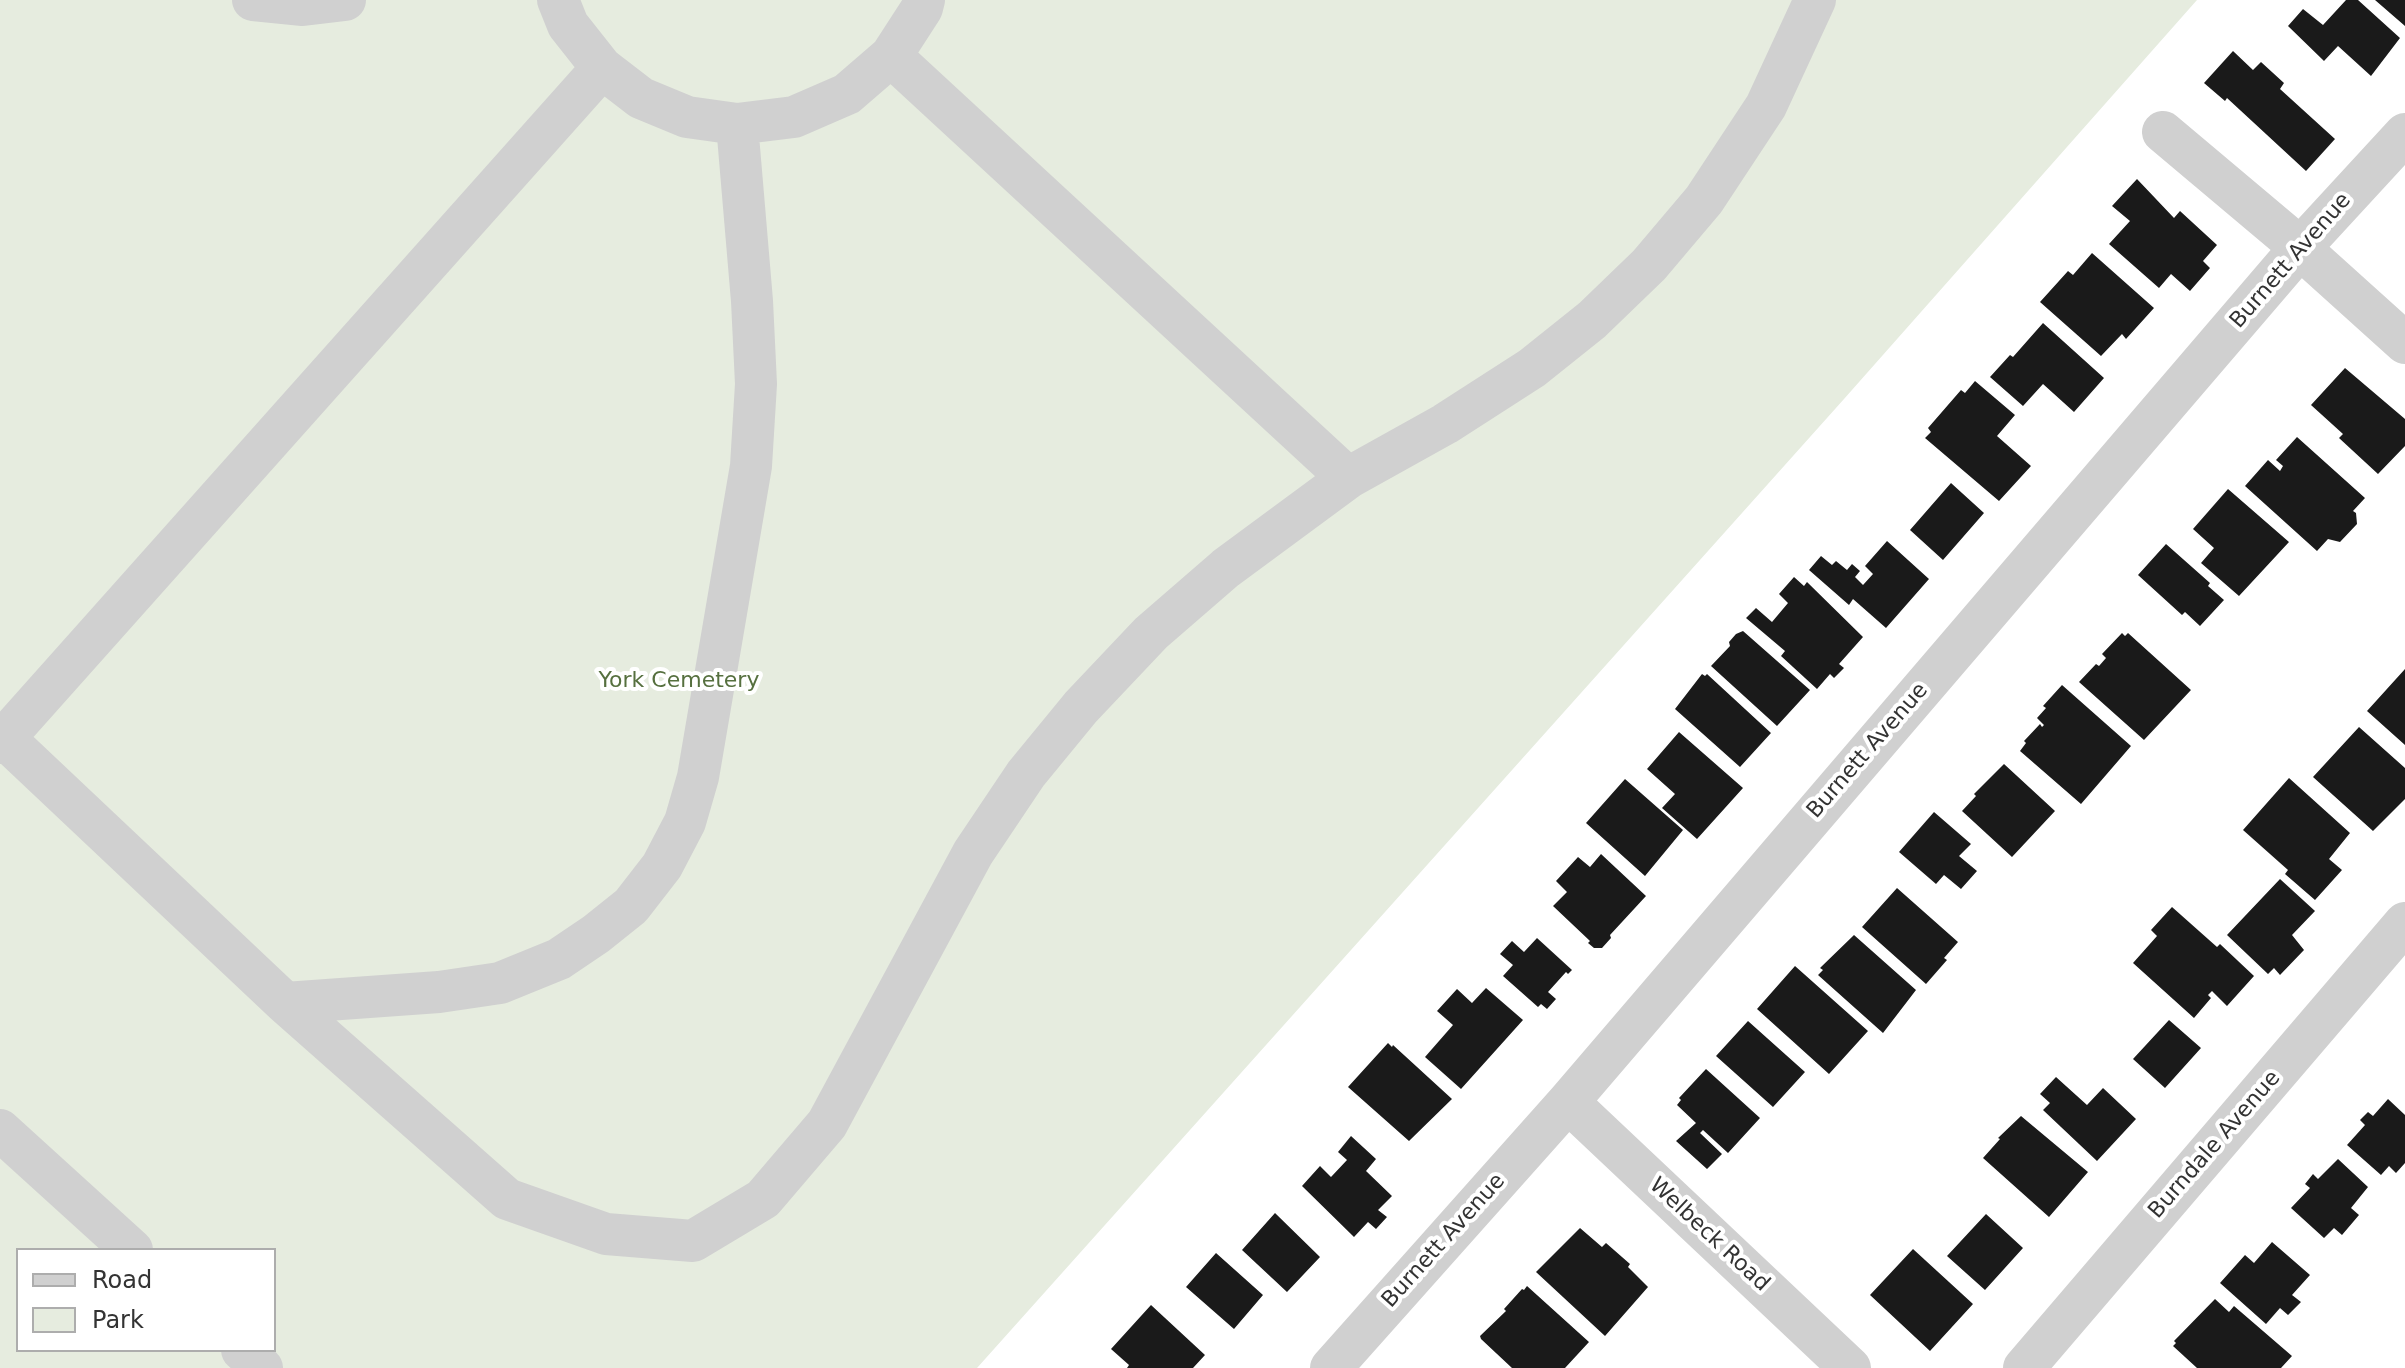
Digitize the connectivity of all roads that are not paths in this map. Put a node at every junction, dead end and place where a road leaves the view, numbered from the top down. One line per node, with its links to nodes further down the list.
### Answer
1 (253, 0): 2 (street)
2 (345, 0)
3 (558, 0): 7 (street)
4 (924, 0): 6 (street)
5 (1815, 0): 13 (street)
6 (891, 56): 8 (street); 13 (street)
7 (602, 68): 8 (street); 14 (street)
8 (737, 124): 16 (street)
9 (2163, 132): 11 (street)
10 (2405, 134): 11 (street, Burnett Avenue)
11 (2300, 248): 12 (street); 17 (street, Burnett Avenue)
12 (2405, 343)
13 (1348, 478): 16 (street)
14 (1, 739): 16 (street)
15 (2405, 923): 24 (street, Burndale Avenue)
16 (285, 1003)
17 (1568, 1102): 22 (street, Burnett Avenue); 23 (street, Welbeck Road)
18 (0, 1130): 19 (street)
19 (130, 1248)
20 (244, 1352): 21 (street)
21 (262, 1368)
22 (1331, 1368)
23 (1850, 1368)
24 (2024, 1368)

